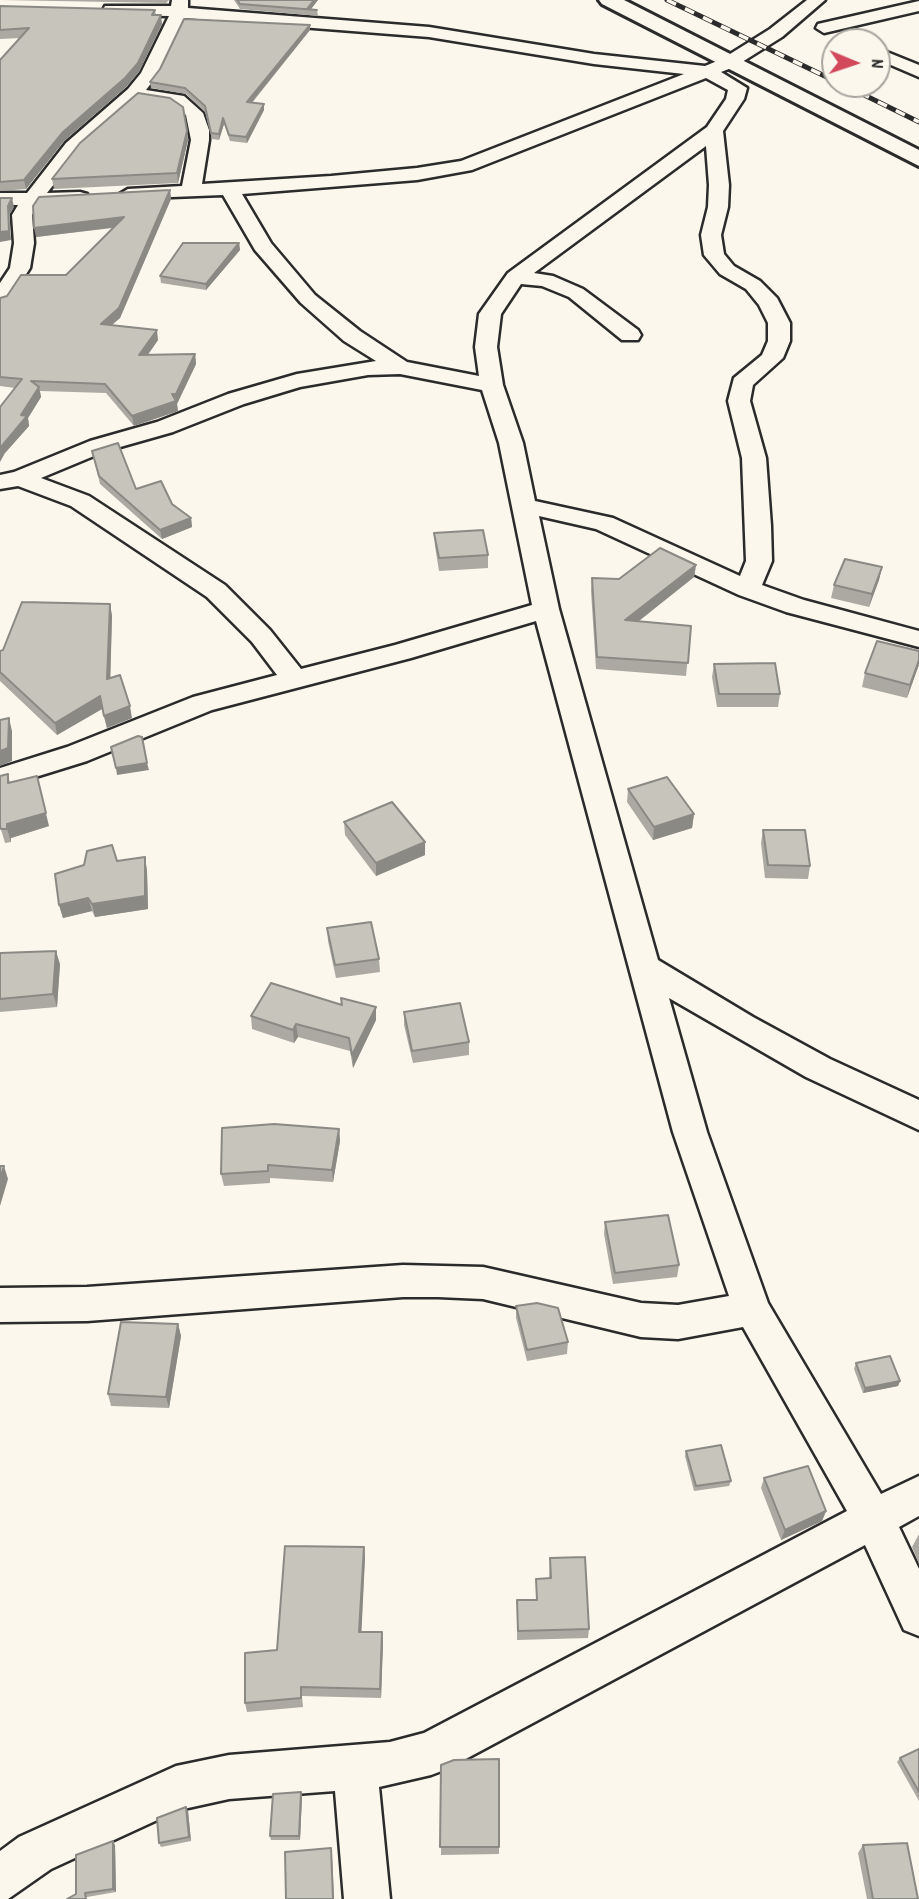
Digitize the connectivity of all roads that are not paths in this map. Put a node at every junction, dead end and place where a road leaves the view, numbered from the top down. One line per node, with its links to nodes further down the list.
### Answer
1 (609, 0): 9 (street)
2 (817, 0): 6 (street)
3 (179, 6): 5 (street); 10 (street); 12 (street)
4 (919, 6): 7 (street)
5 (89, 10)
6 (792, 12): 7 (street); 9 (street)
7 (824, 28)
8 (891, 59): 11 (street)
9 (728, 63): 10 (street); 14 (street)
10 (705, 71): 13 (street); 15 (street)
11 (919, 72)
12 (134, 93): 16 (street); 18 (street)
13 (714, 131): 19 (street); 26 (street)
14 (919, 159)
15 (229, 188): 16 (street); 22 (street)
16 (191, 190): 18 (street)
17 (0, 200): 18 (street)
18 (30, 200): 20 (street)
19 (514, 277): 21 (street); 23 (street)
20 (0, 300)
21 (630, 335)
22 (400, 367): 23 (street); 24 (street)
23 (492, 385): 25 (street)
24 (7, 483): 29 (street)
25 (525, 506): 26 (street); 27 (street)
26 (748, 589): 28 (street)
27 (546, 609): 29 (street); 31 (street)
28 (919, 639)
29 (294, 678): 30 (street)
30 (0, 778)
31 (643, 966): 32 (street); 34 (street)
32 (919, 1116)
33 (0, 1305): 34 (street)
34 (752, 1309): 36 (street)
35 (919, 1495): 36 (street)
36 (874, 1519): 37 (street); 38 (street)
37 (919, 1615)
38 (355, 1767): 39 (street); 40 (street)
39 (0, 1879)
40 (367, 1899)

